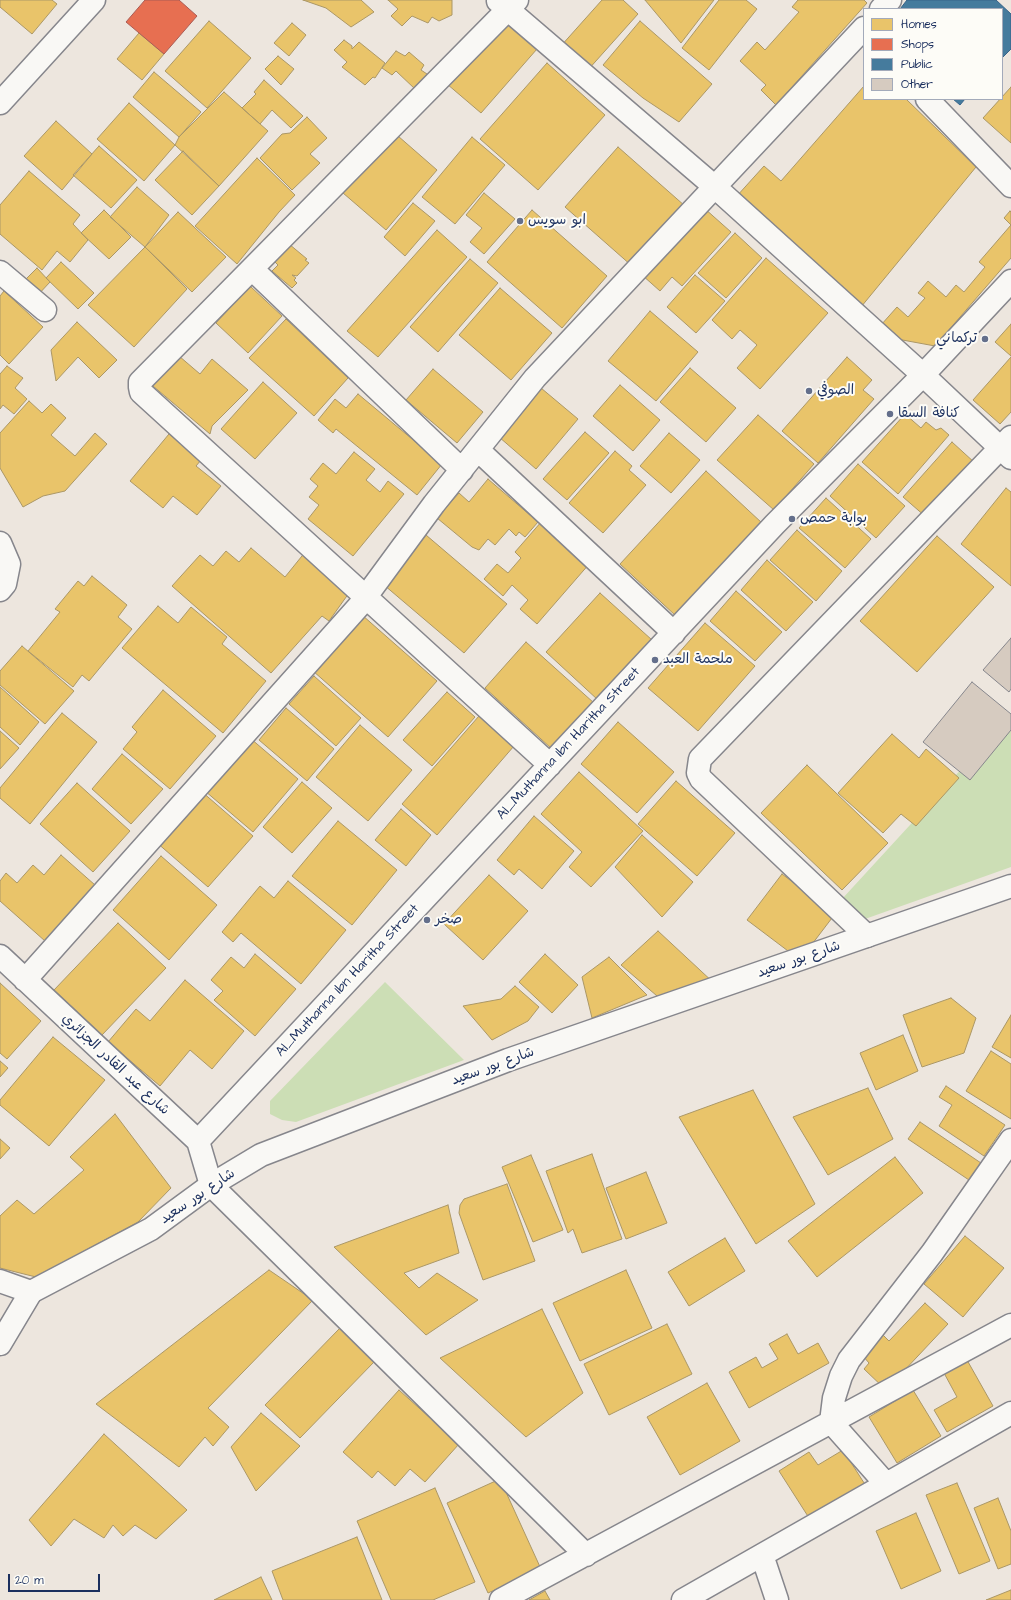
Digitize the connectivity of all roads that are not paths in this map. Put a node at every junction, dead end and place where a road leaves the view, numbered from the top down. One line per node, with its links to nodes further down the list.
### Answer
1 (94, 0): 7 (street)
2 (890, 0): 4 (street)
3 (507, 3): 9 (street); 10 (street)
4 (882, 8)
5 (863, 31): 9 (street)
6 (928, 100): 8 (street)
7 (0, 103)
8 (1011, 186)
9 (715, 187): 14 (street); 16 (street)
10 (252, 269): 17 (street); 20 (street)
11 (0, 272): 13 (street)
12 (1011, 282): 14 (street, Al_Muthanna Ibn Haritha Street)
13 (45, 310)
14 (923, 375): 15 (street); 21 (street, Al_Muthanna Ibn Haritha Street)
15 (1008, 448): 24 (street)
16 (478, 450): 17 (street); 21 (street)
17 (462, 470): 20 (street)
18 (0, 544): 19 (street)
19 (0, 590)
20 (366, 596): 22 (street); 26 (street)
21 (674, 633): 22 (street, Al_Muthanna Ibn Haritha Street)
22 (550, 765): 28 (street, Al_Muthanna Ibn Haritha Street)
23 (1011, 886): 24 (street, شارع بور سعيد)
24 (867, 936): 29 (street, شارع بور سعيد)
25 (0, 956): 26 (street, شارع عبد القادر الجزائري)
26 (24, 980): 28 (street, شارع عبد القادر الجزائري)
27 (1011, 1140): 35 (street)
28 (198, 1141): 29 (street)
29 (211, 1185): 31 (street, شارع بور سعيد); 37 (street)
30 (0, 1281): 31 (street)
31 (31, 1292): 33 (street)
32 (1011, 1325): 35 (street)
33 (0, 1344)
34 (1011, 1413): 36 (street)
35 (831, 1422): 36 (street); 37 (street)
36 (886, 1484): 38 (street)
37 (586, 1554): 39 (street)
38 (762, 1555): 40 (street); 41 (street)
39 (501, 1600)
40 (683, 1600)
41 (777, 1600)

